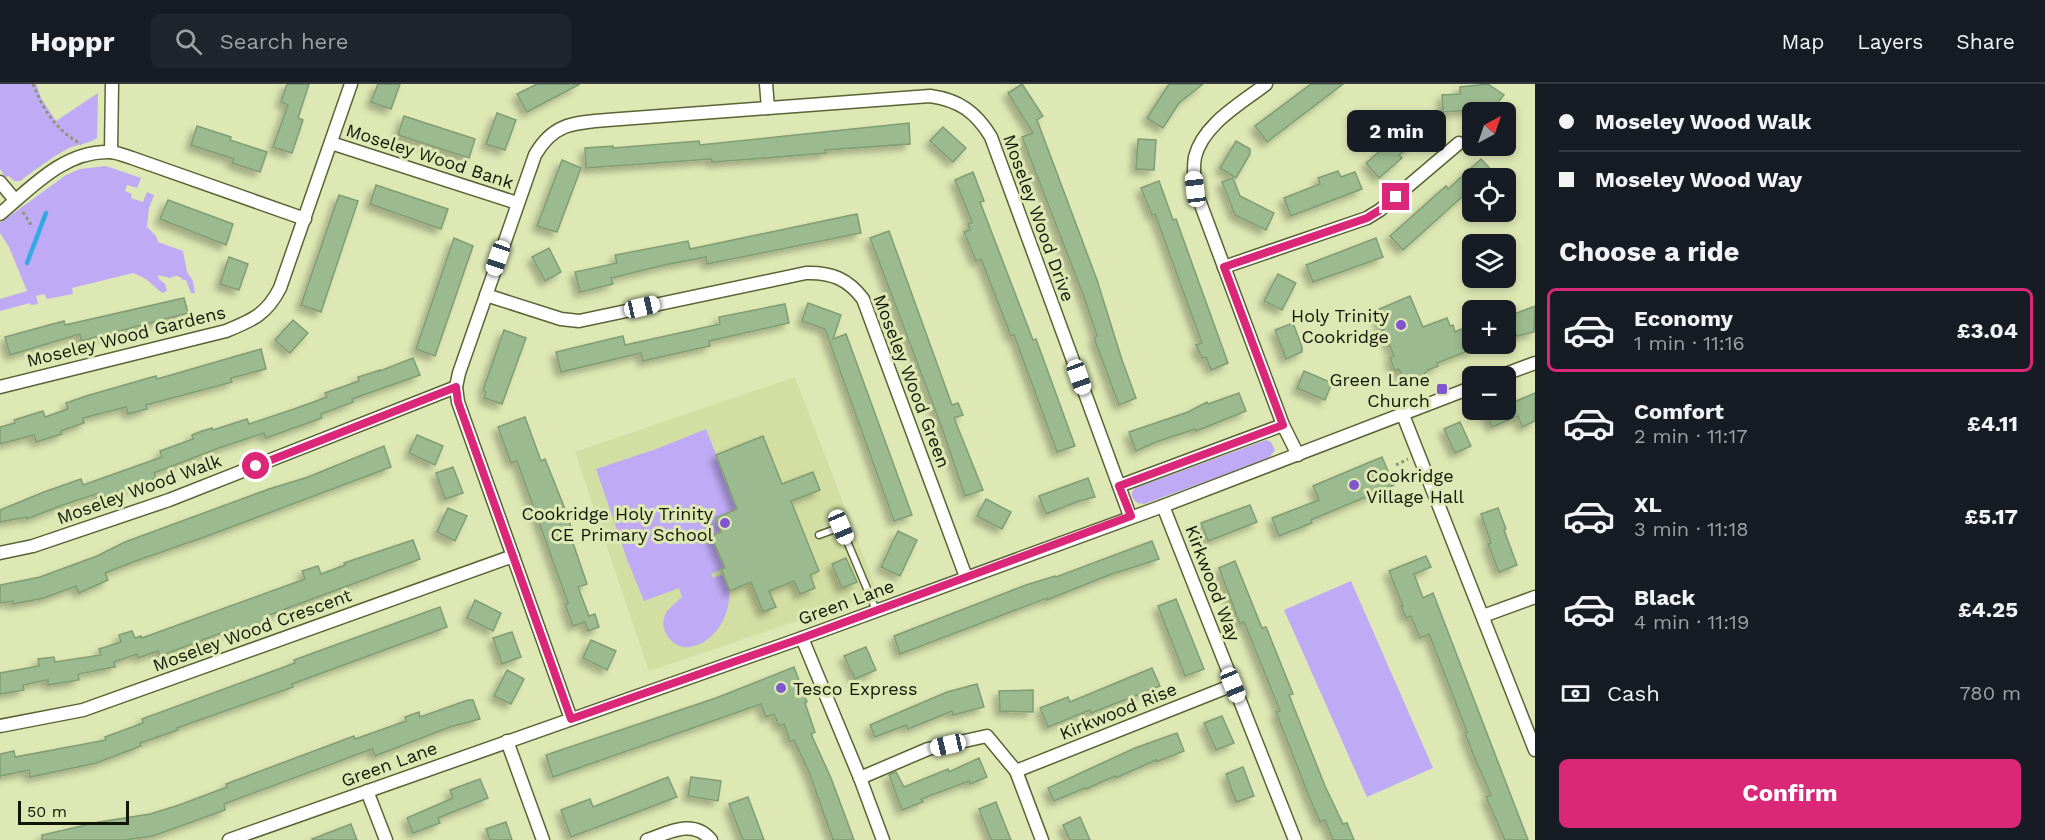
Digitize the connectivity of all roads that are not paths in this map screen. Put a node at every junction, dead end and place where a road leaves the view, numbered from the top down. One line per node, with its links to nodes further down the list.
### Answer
1 (112, 84): 8 (street)
2 (351, 84): 6 (street, Moseley Wood Gardens)
3 (766, 84): 5 (street)
4 (1266, 84): 14 (street)
5 (768, 108): 11 (street, Moseley Wood Drive); 24 (street, Moseley Wood Drive)
6 (332, 143): 11 (street, Moseley Wood Bank); 13 (street, Moseley Wood Gardens)
7 (1459, 143): 14 (street)
8 (105, 153): 10 (street); 13 (street)
9 (0, 182): 10 (street)
10 (15, 200): 12 (street)
11 (517, 202): 15 (street, Moseley Wood Drive)
12 (0, 214)
13 (305, 219): 18 (street, Moseley Wood Gardens)
14 (1224, 267): 22 (street)
15 (486, 295): 19 (street, Moseley Wood Drive); 30 (street, Moseley Wood Green)
16 (1535, 363): 17 (street)
17 (1516, 370)
18 (0, 387)
19 (456, 387): 28 (street, Moseley Wood Walk); 29 (street, Moseley Wood Drive)
20 (1462, 391): 21 (street, Green Lane)
21 (1403, 415): 23 (street, Green Lane); 33 (street)
22 (1283, 425): 23 (street); 24 (street)
23 (1298, 455): 25 (street, Green Lane)
24 (1119, 486): 26 (street, Moseley Wood Drive)
25 (1163, 506): 26 (street, Green Lane); 35 (street, Kirkwood Way)
26 (1131, 516): 30 (street, Green Lane)
27 (819, 535): 32 (lane)
28 (0, 553)
29 (513, 556): 36 (street, Moseley Wood Drive); 37 (street, Moseley Wood Crescent)
30 (966, 577): 32 (street, Green Lane)
31 (1535, 597): 33 (street)
32 (876, 610): 34 (street, Green Lane)
33 (1483, 616): 39 (street)
34 (802, 638): 36 (street, Green Lane); 41 (street)
35 (1233, 685): 40 (street, Kirkwood Rise); 50 (street, Kirkwood Way)
36 (571, 719): 38 (street, Green Lane)
37 (0, 726)
38 (507, 741): 42 (street, Green Lane); 45 (street)
39 (1535, 750)
40 (1016, 771): 41 (street); 49 (street)
41 (860, 778): 48 (street)
42 (368, 791): 43 (street, Green Lane); 44 (street)
43 (229, 840)
44 (386, 840)
45 (543, 840)
46 (647, 840): 47 (street)
47 (711, 840)
48 (883, 840)
49 (1042, 840)
50 (1295, 840)

